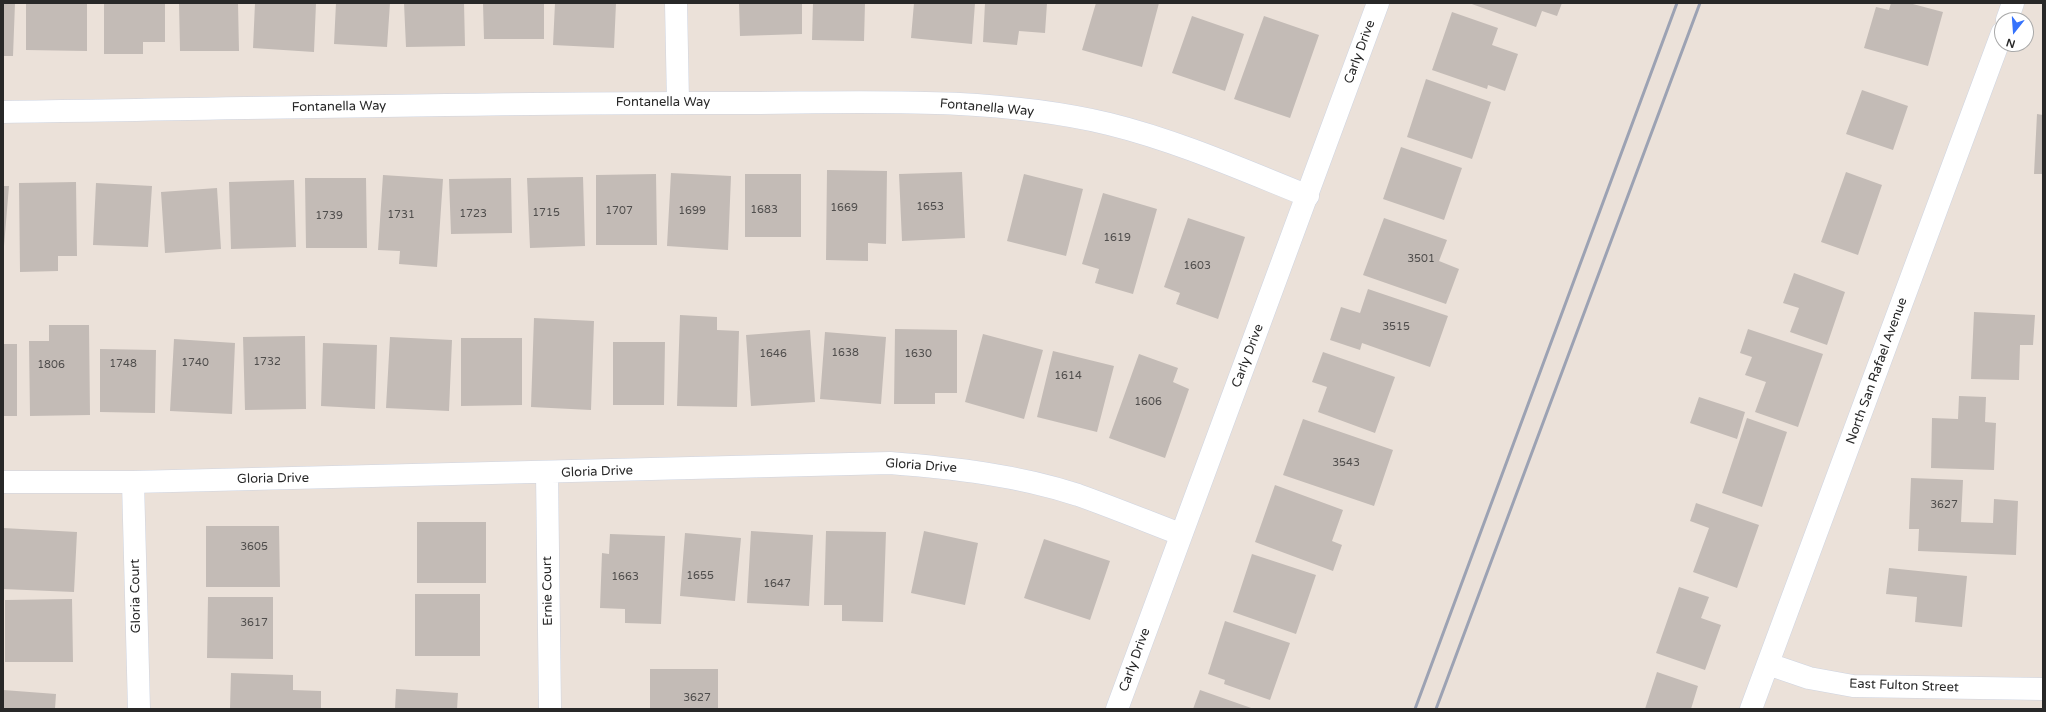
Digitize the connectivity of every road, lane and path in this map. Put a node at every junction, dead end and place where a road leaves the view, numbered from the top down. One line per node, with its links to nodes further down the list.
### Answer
1 (676, 3): 4 (street)
2 (1378, 3): 6 (street, Carly Drive)
3 (1995, 52): 11 (street, North San Rafael Avenue)
4 (678, 102): 5 (street, Fontanella Way); 6 (street, Fontanella Way)
5 (3, 112)
6 (1308, 196): 10 (street, Carly Drive)
7 (546, 473): 9 (street, Gloria Drive); 10 (street, Gloria Drive); 14 (street, Ernie Court)
8 (3, 482): 9 (street, Gloria Drive)
9 (133, 482): 13 (street, Gloria Court)
10 (1180, 534): 15 (street, Carly Drive)
11 (1768, 664): 12 (street, East Fulton Street); 16 (street, North San Rafael Avenue)
12 (2043, 689)
13 (139, 709)
14 (550, 709)
15 (1117, 709)
16 (1751, 709)

